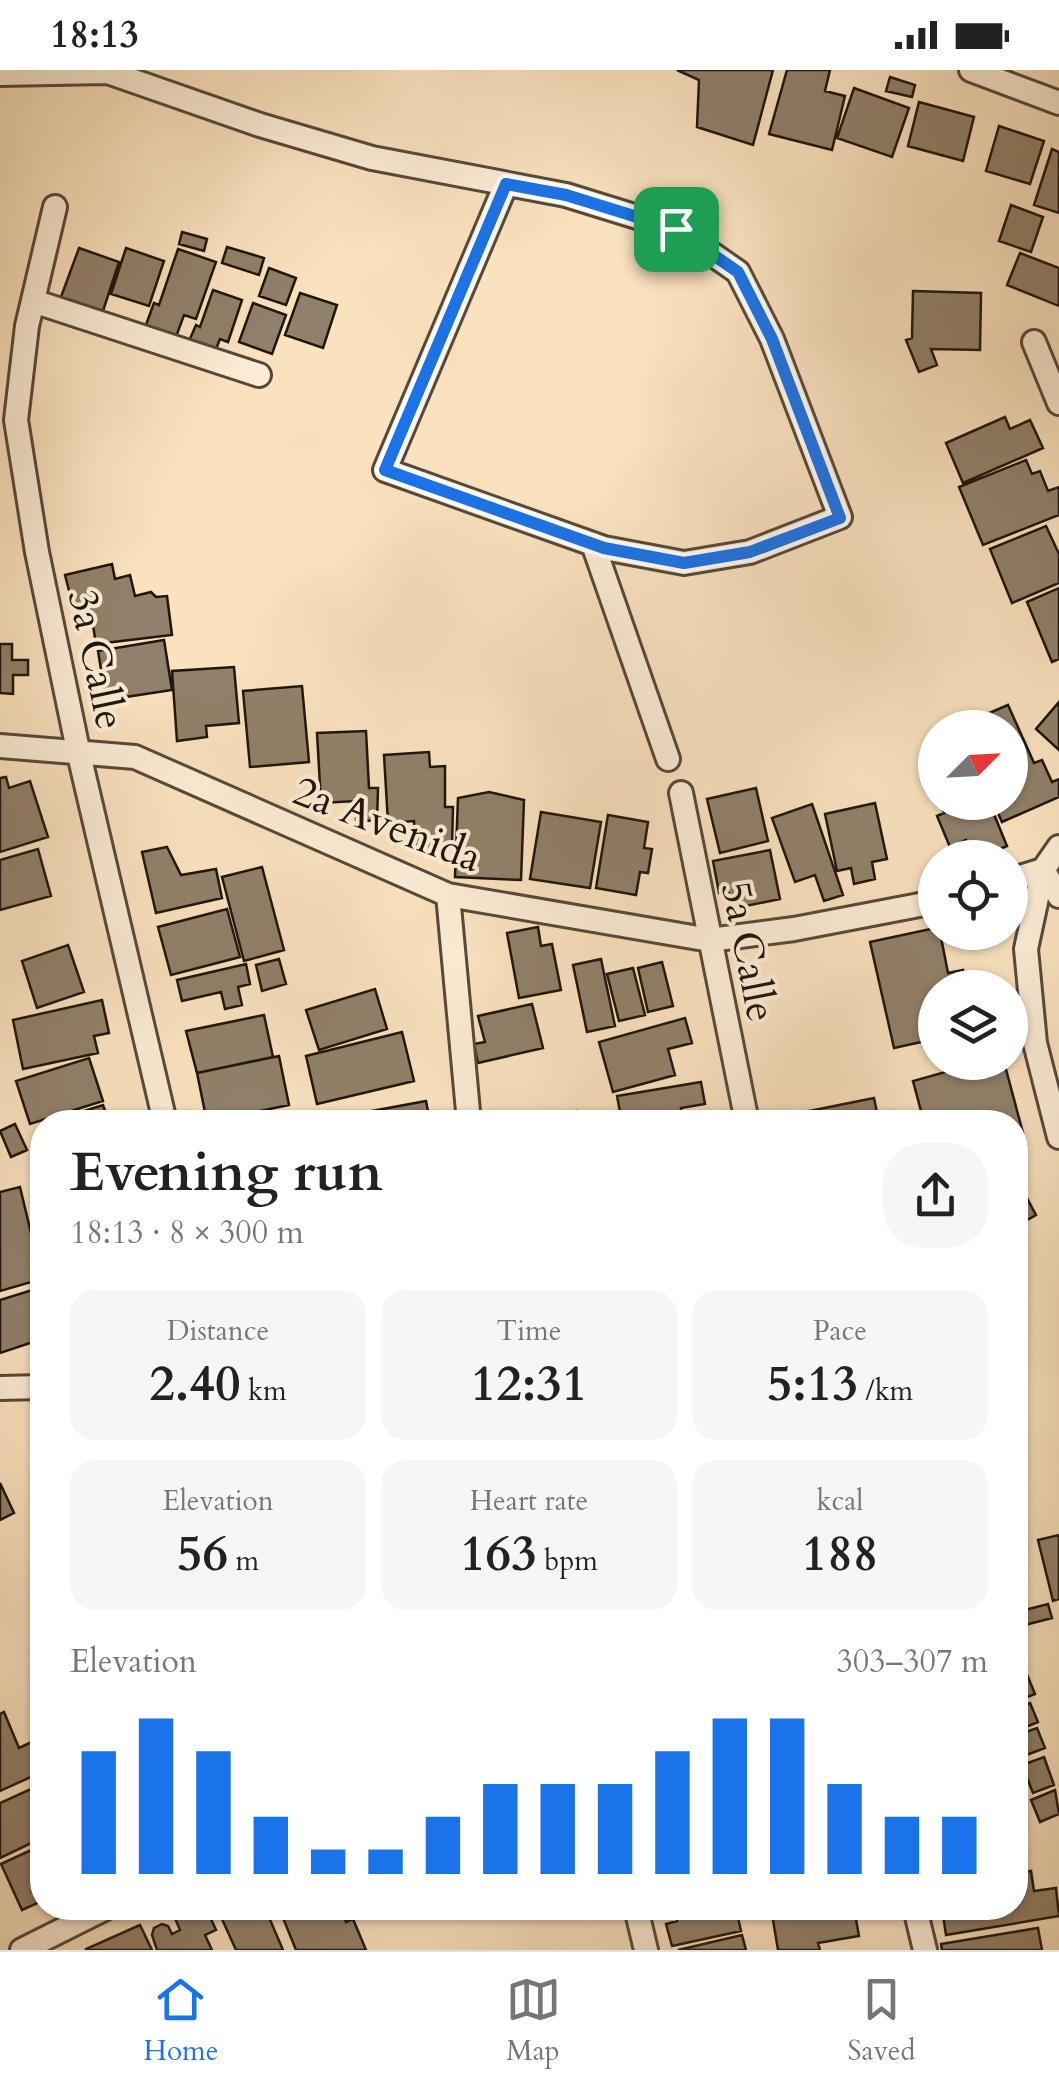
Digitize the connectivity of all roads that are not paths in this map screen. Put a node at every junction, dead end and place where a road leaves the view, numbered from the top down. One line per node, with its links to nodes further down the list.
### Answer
1 (970, 70): 3 (street)
2 (0, 74): 4 (street)
3 (1059, 102)
4 (506, 184): 10 (street); 10 (street)
5 (55, 207): 6 (street, 3a Calle)
6 (33, 301): 8 (street); 12 (street, 3a Calle)
7 (1034, 342): 9 (street)
8 (258, 376)
9 (1059, 403)
10 (593, 544): 13 (street)
11 (0, 746): 12 (street, 2a Avenida)
12 (78, 750): 18 (street, 2a Avenida); 22 (street, 3a Calle)
13 (668, 759)
14 (682, 793): 21 (street, 5a Calle)
15 (1059, 848): 16 (street)
16 (1043, 870): 17 (street); 19 (street); 25 (street)
17 (1028, 875)
18 (448, 895): 21 (street, 2a Avenida); 23 (street)
19 (1059, 896)
20 (918, 905): 21 (street, 2a Avenida)
21 (710, 940): 24 (street, 5a Calle)
22 (162, 1110)
23 (467, 1110)
24 (745, 1110)
25 (1059, 1137)
26 (30, 1387): 27 (street)
27 (0, 1388)
28 (82, 1920): 31 (street)
29 (639, 1920): 32 (street)
30 (918, 1920): 33 (street)
31 (22, 1950)
32 (646, 1950)
33 (925, 1950)

